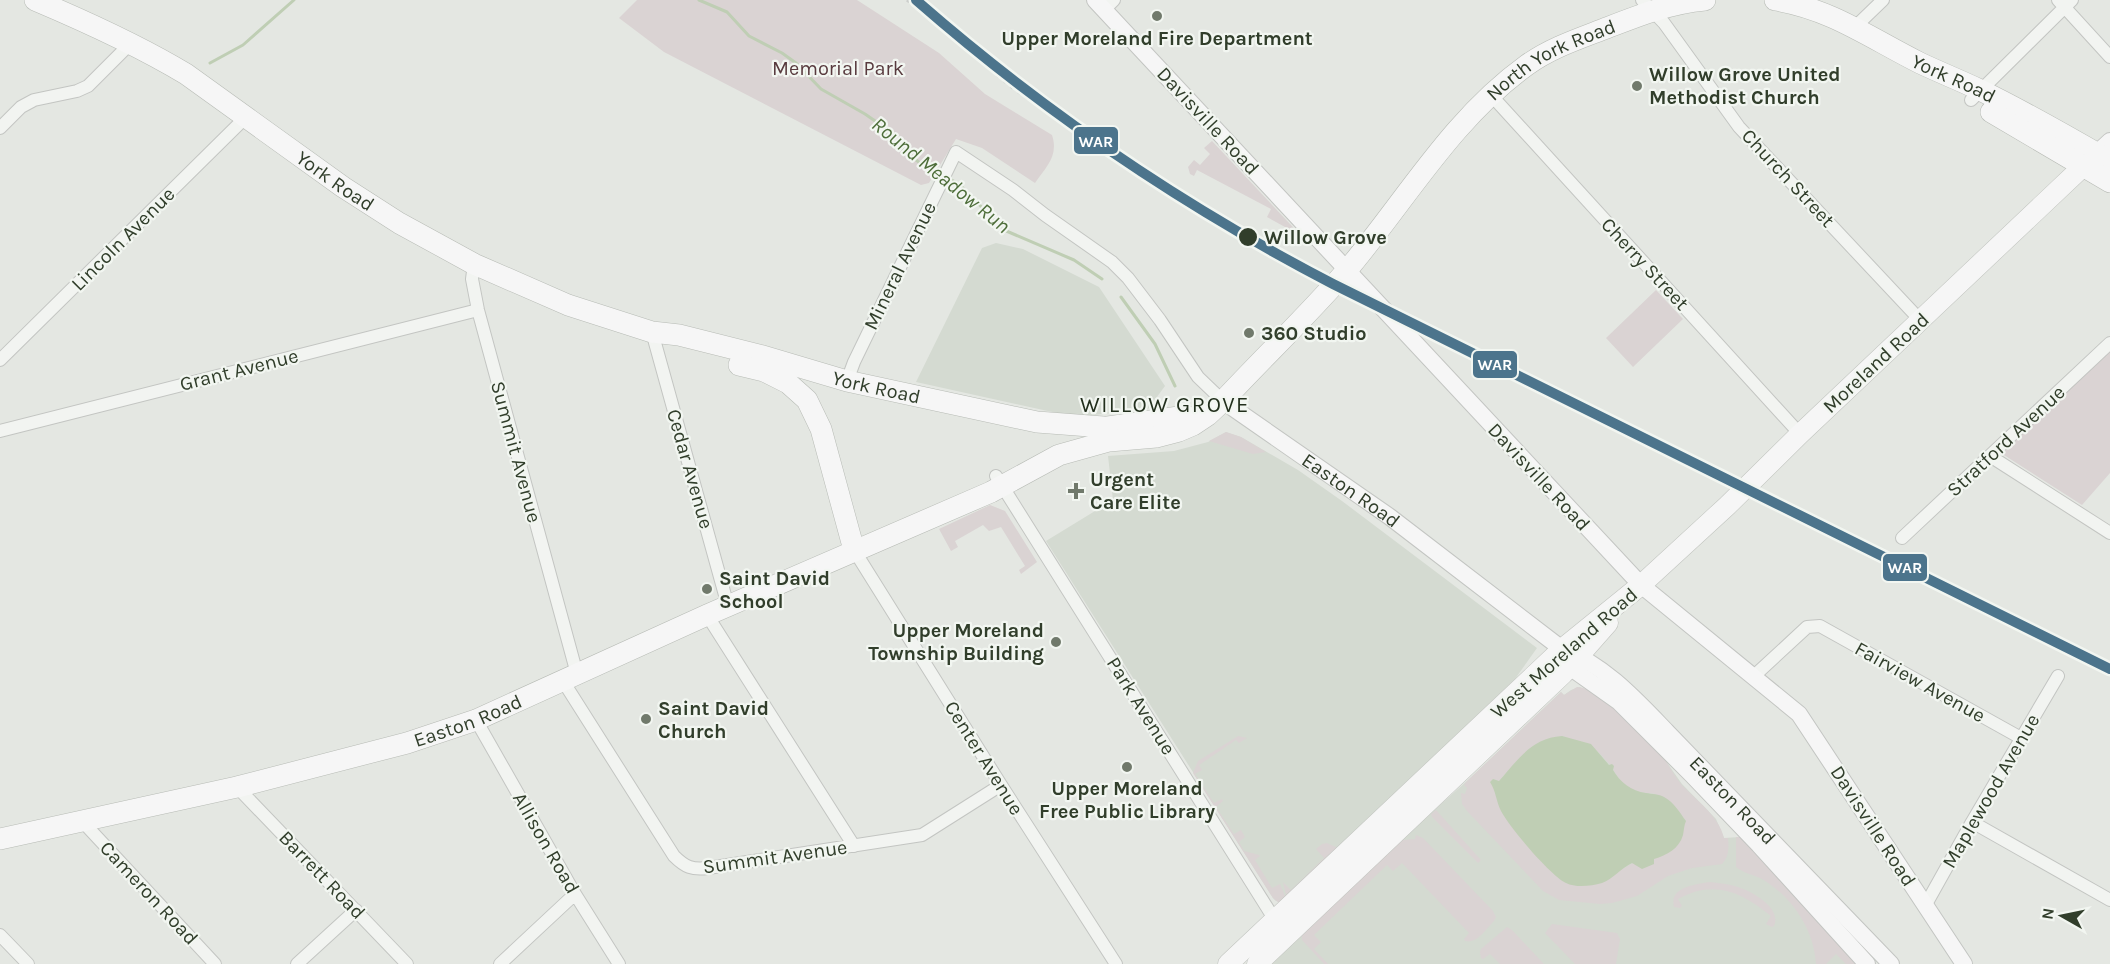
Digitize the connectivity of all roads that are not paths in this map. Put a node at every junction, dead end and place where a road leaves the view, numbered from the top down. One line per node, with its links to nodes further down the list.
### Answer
1 (35, 0): 9 (highway, York Road)
2 (1705, 0): 7 (highway, North York Road)
3 (1775, 0): 8 (highway)
4 (1883, 0): 8 (street)
5 (2065, 2): 10 (street); 12 (street)
6 (1105, 3): 18 (street, Davisville Road)
7 (1647, 5): 11 (highway, North York Road); 20 (street, Church Street)
8 (1855, 27): 12 (highway, York Road)
9 (131, 43): 13 (highway, York Road); 14 (street)
10 (2110, 57)
11 (1491, 95): 18 (highway, North York Road); 28 (street, Cherry Street)
12 (1975, 95): 15 (highway, York Road)
13 (246, 117): 17 (highway, York Road); 23 (street, Lincoln Avenue)
14 (0, 128)
15 (2100, 156): 16 (highway, York Road); 20 (main road, Moreland Road)
16 (2110, 182)
17 (474, 264): 19 (street, Summit Avenue); 21 (highway, York Road)
18 (1347, 269): 25 (highway); 34 (street, Davisville Road)
19 (478, 310): 27 (street, Grant Avenue); 40 (street, Summit Avenue)
20 (1921, 321): 28 (main road, Moreland Road)
21 (652, 332): 24 (highway, York Road); 33 (highway, York Road); 35 (street, Cedar Avenue)
22 (2110, 343): 29 (street, Stratford Avenue)
23 (0, 360)
24 (847, 381): 25 (street, Mineral Avenue); 26 (highway, York Road)
25 (1223, 401): 26 (highway, Easton Road); 30 (highway, Easton Road); 37 (street, Easton Road)
26 (1103, 428): 30 (highway, Easton Road)
27 (0, 431)
28 (1800, 434): 34 (main road, Moreland Road)
29 (1990, 456): 31 (street); 32 (street, Stratford Avenue)
30 (999, 482): 33 (highway, Easton Road); 53 (street, Park Avenue)
31 (2110, 533)
32 (1902, 538)
33 (854, 550): 35 (highway, Easton Road); 43 (street, Center Avenue)
34 (1641, 585): 37 (main road, West Moreland Road); 38 (street, Davisville Road)
35 (728, 606): 36 (highway, Easton Road)
36 (707, 615): 40 (highway, Easton Road); 48 (street)
37 (1571, 658): 53 (main road, West Moreland Road); 64 (street, Easton Road); 65 (street, Easton Road)
38 (1754, 676): 42 (street, Fairview Avenue); 51 (street, Davisville Road)
39 (2058, 676): 42 (street, Maplewood Avenue)
40 (570, 678): 41 (highway, Easton Road); 48 (street, Summit Avenue)
41 (476, 720): 44 (highway, Easton Road); 49 (street, Allison Road)
42 (2020, 738): 46 (street, Maplewood Avenue)
43 (1001, 785): 48 (street, Summit Avenue); 61 (street, Center Avenue)
44 (237, 787): 45 (highway, Easton Road); 52 (street, Barrett Road)
45 (82, 821): 47 (highway, Easton Road); 56 (street, Cameron Road)
46 (1972, 822): 50 (street); 51 (street, Maplewood Avenue)
47 (0, 839)
48 (854, 846)
49 (575, 894): 59 (street); 60 (street, Allison Road)
50 (2110, 900)
51 (1925, 906): 66 (street, Davisville Road)
52 (356, 910): 57 (street); 58 (street, Barrett Road)
53 (1280, 928): 62 (main road, West Moreland Road); 63 (main road, West Moreland Road)
54 (0, 935): 55 (street)
55 (28, 964)
56 (215, 964)
57 (297, 964)
58 (407, 964)
59 (500, 964)
60 (619, 964)
61 (1116, 964)
62 (1228, 964)
63 (1257, 964)
64 (1867, 964)
65 (1891, 964)
66 (1964, 964)

